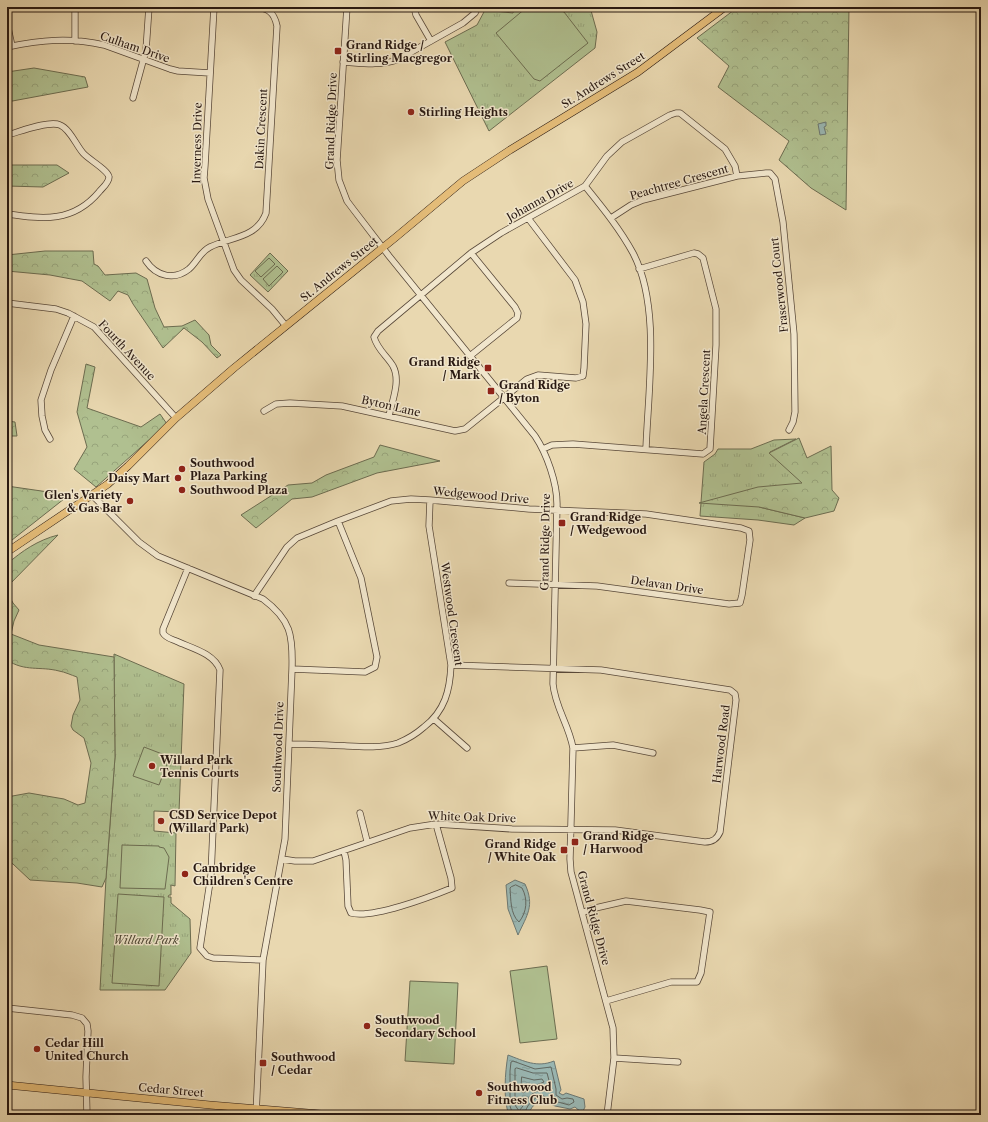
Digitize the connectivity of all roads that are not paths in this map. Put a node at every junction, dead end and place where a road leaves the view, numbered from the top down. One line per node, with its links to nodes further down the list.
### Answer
1 (75, 7): 10 (street)
2 (149, 7): 13 (street)
3 (214, 7): 15 (street, Inverness Drive)
4 (253, 7): 23 (street, Dakin Crescent)
5 (347, 7): 14 (street, Grand Ridge Drive)
6 (414, 7): 11 (street)
7 (478, 7): 11 (street)
8 (724, 7): 24 (main road, St. Andrews Street)
9 (7, 23): 12 (street)
10 (75, 41): 12 (street, Culham Drive); 13 (street, Culham Drive)
11 (431, 41): 14 (street)
12 (9, 46)
13 (144, 60): 15 (street, Culham Drive); 16 (street)
14 (343, 62): 24 (street, Grand Ridge Drive)
15 (210, 73): 23 (street, Inverness Drive)
16 (133, 98)
17 (7, 135): 20 (street)
18 (737, 176): 19 (street, Peachtree Crescent); 22 (street, Peachtree Crescent); 37 (street, Fraserwood Court)
19 (585, 186): 21 (street, Johanna Drive); 22 (street, Johanna Drive)
20 (7, 214)
21 (528, 218): 25 (street, Johanna Drive); 33 (street, Byton Lane)
22 (611, 218): 27 (street, Johanna Drive)
23 (223, 242): 26 (street); 31 (street, Inverness Drive)
24 (383, 247): 28 (street, Grand Ridge Drive); 31 (main road, St. Andrews Street)
25 (471, 254): 28 (street, Johanna Drive); 32 (street)
26 (146, 261)
27 (639, 269): 40 (street, Johanna Drive); 40 (street, Angela Crescent)
28 (420, 295): 32 (street, Grand Ridge Drive); 35 (street, Johanna Drive)
29 (7, 303): 30 (street, Fourth Avenue)
30 (74, 316): 36 (street, Fourth Avenue); 38 (street)
31 (286, 326): 36 (main road, St. Andrews Street)
32 (470, 356): 33 (street, Grand Ridge Drive)
33 (504, 398): 35 (street, Byton Lane); 39 (street, Grand Ridge Drive)
34 (264, 411): 35 (street, Byton Lane)
35 (389, 416)
36 (176, 418): 41 (main road, St. Andrews Street)
37 (789, 430)
38 (50, 439)
39 (543, 449): 40 (street, Angela Crescent); 43 (street, Grand Ridge Drive)
40 (646, 449)
41 (92, 495): 46 (main road, St. Andrews Street); 47 (street, Southwood Drive)
42 (430, 500): 43 (street, Wedgewood Drive); 44 (street, Wedgewood Drive); 51 (street, Westwood Crescent)
43 (557, 511): 45 (street, Wedgewood Drive); 49 (street, Grand Ridge Drive)
44 (338, 521): 50 (street, Wedgewood Drive); 53 (street)
45 (741, 528): 49 (street, Delavan Drive)
46 (7, 552)
47 (188, 568): 50 (street, Southwood Drive); 66 (street)
48 (509, 583): 49 (street, Delavan Drive)
49 (555, 584): 52 (street, Grand Ridge Drive)
50 (254, 596): 53 (street, Southwood Drive)
51 (451, 665): 52 (street, Harwood Road); 54 (street, Westwood Crescent)
52 (552, 668): 57 (street, Grand Ridge Drive); 61 (street, Harwood Road)
53 (292, 669): 55 (street, Southwood Drive)
54 (434, 719): 55 (street, Westwood Crescent); 56 (street)
55 (289, 744): 64 (street, Southwood Drive)
56 (467, 748)
57 (572, 748): 58 (street); 61 (street, Grand Ridge Drive)
58 (653, 753)
59 (360, 813): 62 (street)
60 (436, 824): 61 (street, White Oak Drive); 62 (street, White Oak Drive); 63 (street)
61 (570, 830): 65 (street, Grand Ridge Drive)
62 (367, 841): 63 (street, White Oak Drive)
63 (344, 850): 64 (street, White Oak Drive)
64 (282, 859): 66 (street, Southwood Drive)
65 (582, 913): 67 (street, Grand Ridge Drive); 67 (street)
66 (263, 960): 73 (street, Southwood Drive)
67 (606, 1001): 69 (street, Grand Ridge Drive)
68 (7, 1008): 72 (street)
69 (614, 1058): 70 (street); 76 (street, Grand Ridge Drive)
70 (678, 1062)
71 (7, 1085): 72 (main road, Cedar Street)
72 (86, 1093): 73 (main road, Cedar Street); 74 (street)
73 (256, 1112): 75 (main road, Cedar Street)
74 (87, 1115)
75 (333, 1115)
76 (607, 1115)

